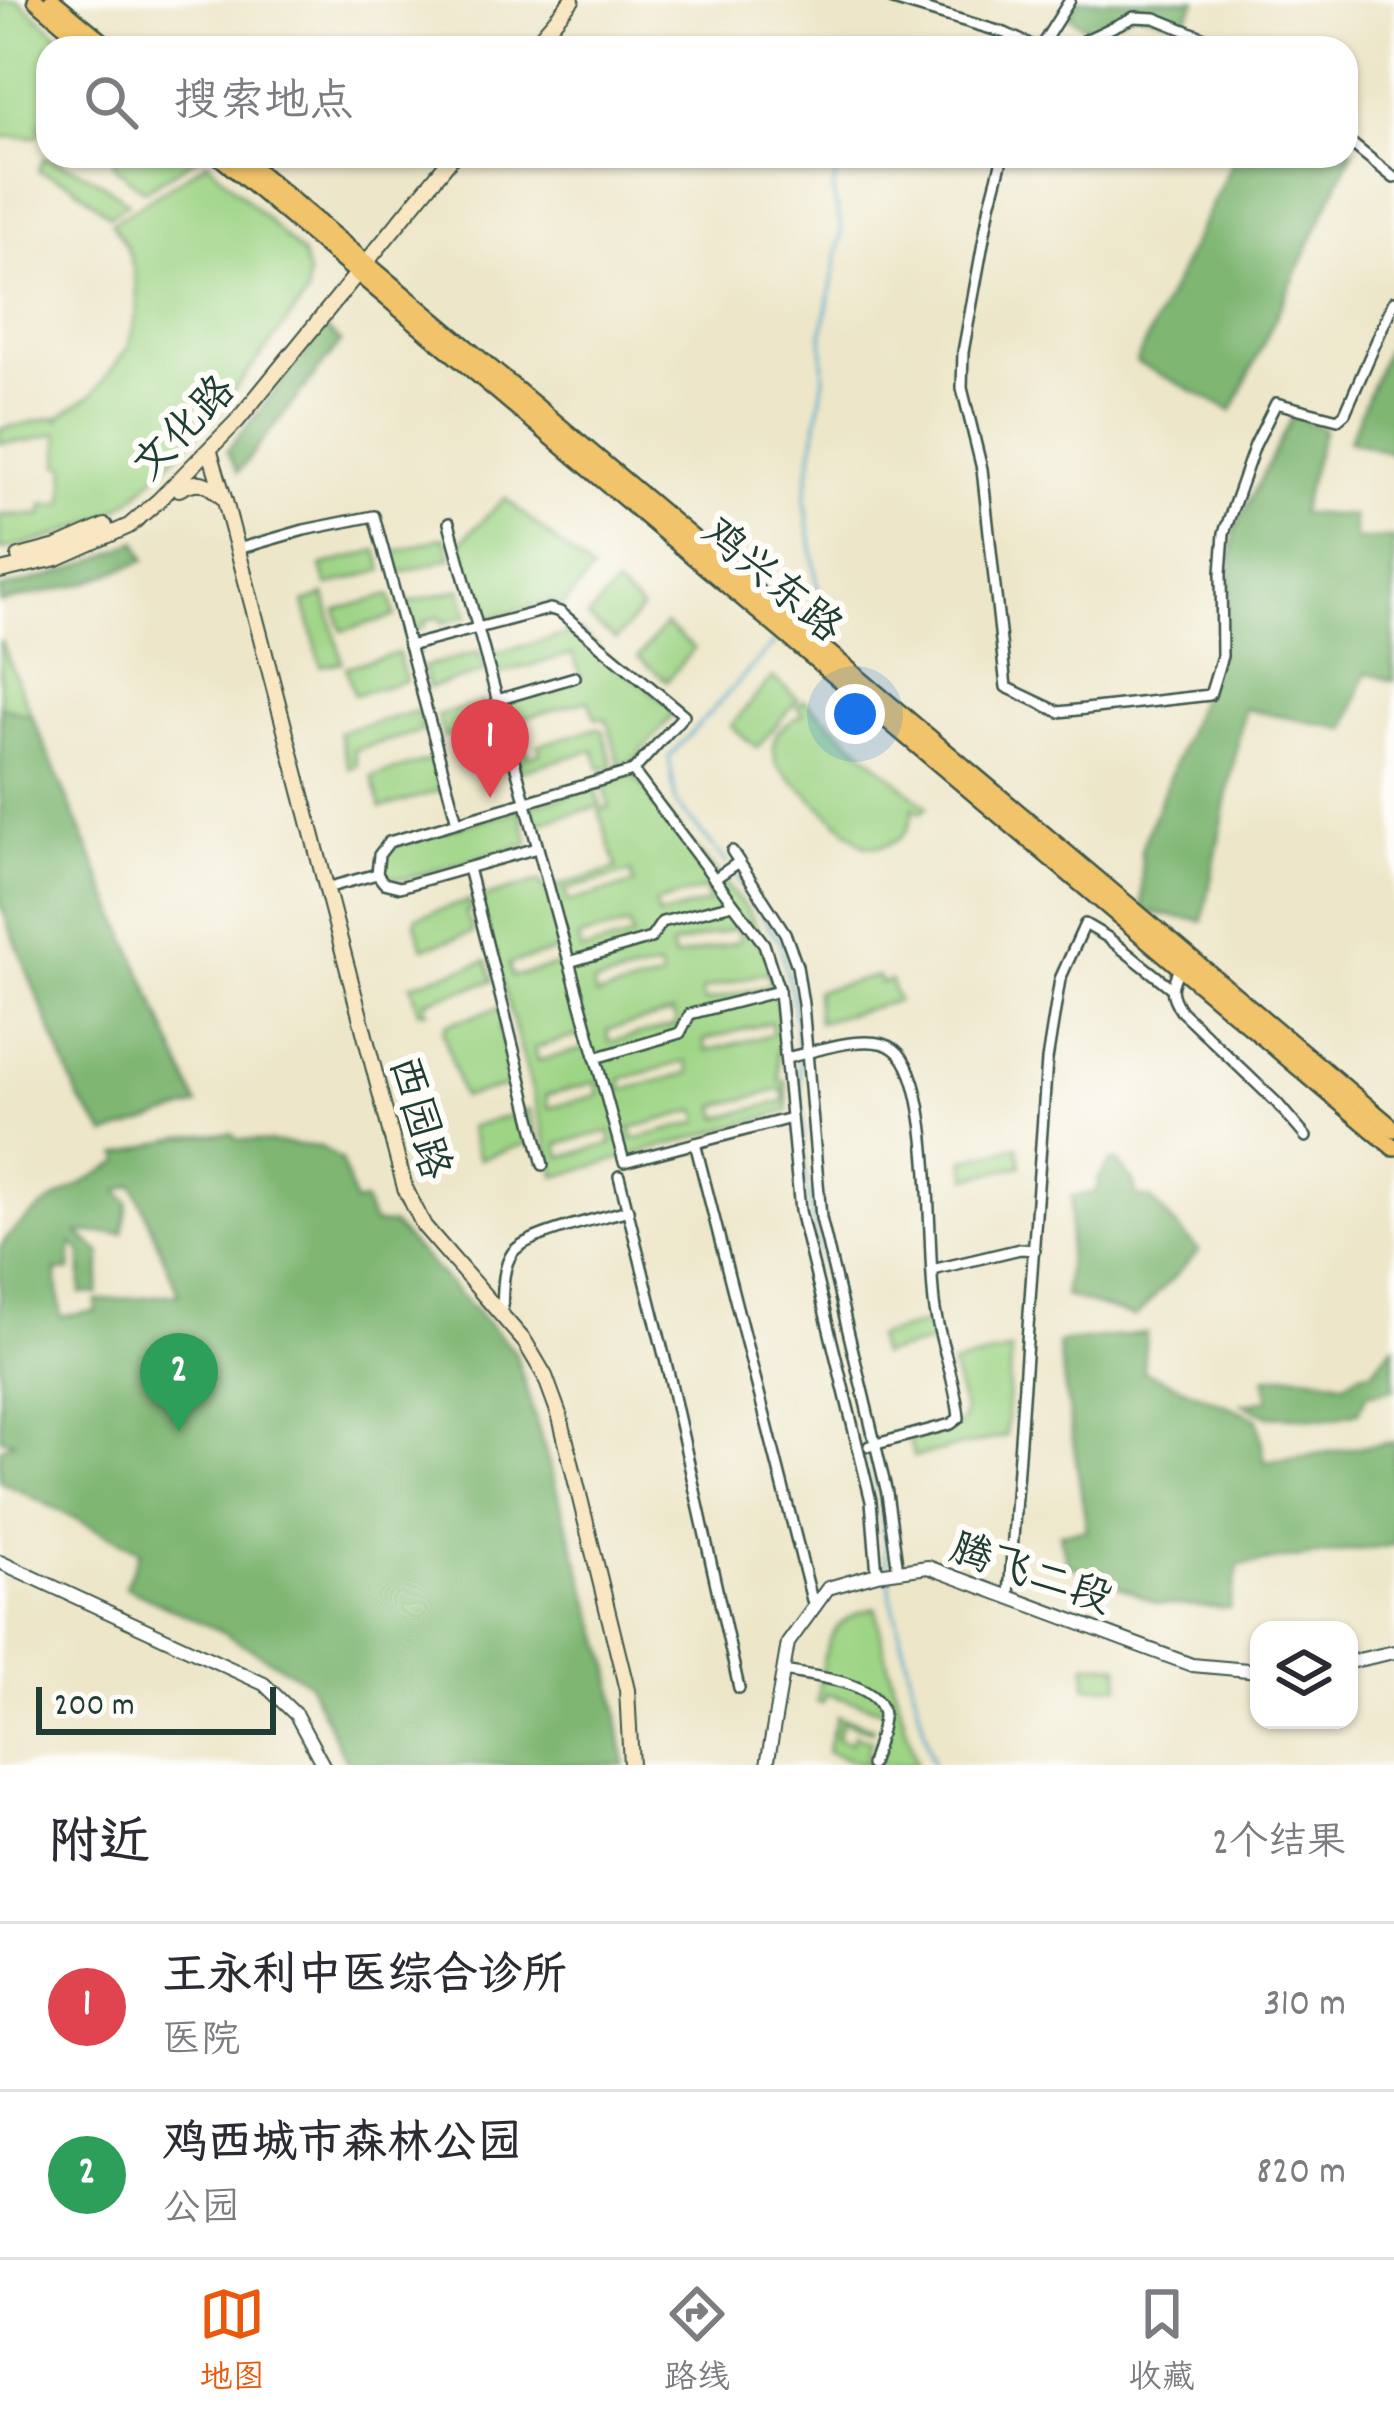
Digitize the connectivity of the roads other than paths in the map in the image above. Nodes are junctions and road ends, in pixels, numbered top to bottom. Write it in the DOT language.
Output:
graph roads {
  1 [pos="36,0"];
  2 [pos="52,0"];
  3 [pos="893,0"];
  4 [pos="1070,0"];
  5 [pos="572,3"];
  6 [pos="78,36"];
  7 [pos="96,36"];
  8 [pos="542,36"];
  9 [pos="551,36"];
  10 [pos="1012,36"];
  11 [pos="1048,36"];
  12 [pos="1094,36"];
  13 [pos="1200,36"];
  14 [pos="1358,149"];
  15 [pos="234,168"];
  16 [pos="252,168"];
  17 [pos="432,168"];
  18 [pos="442,168"];
  19 [pos="1000,168"];
  20 [pos="1394,178"];
  21 [pos="357,264"];
  22 [pos="1394,301"];
  23 [pos="207,448"];
  24 [pos="159,500"];
  25 [pos="225,501"];
  26 [pos="448,523"];
  27 [pos="238,549"];
  28 [pos="0,566"];
  29 [pos="477,628"];
  30 [pos="409,646"];
  31 [pos="575,676"];
  32 [pos="497,700"];
  33 [pos="633,771"];
  34 [pos="524,803"];
  35 [pos="457,822"];
  36 [pos="537,848"];
  37 [pos="732,851"];
  38 [pos="739,862"];
  39 [pos="468,868"];
  40 [pos="376,874"];
  41 [pos="713,879"];
  42 [pos="326,888"];
  43 [pos="733,904"];
  44 [pos="568,962"];
  45 [pos="1180,968"];
  46 [pos="1170,987"];
  47 [pos="801,991"];
  48 [pos="780,993"];
  49 [pos="807,1054"];
  50 [pos="596,1058"];
  51 [pos="786,1058"];
  52 [pos="791,1118"];
  53 [pos="1394,1129"];
  54 [pos="1306,1137"];
  55 [pos="695,1143"];
  56 [pos="1394,1148"];
  57 [pos="543,1165"];
  58 [pos="619,1176"];
  59 [pos="628,1210"];
  60 [pos="1035,1250"];
  61 [pos="932,1270"];
  62 [pos="502,1316"];
  63 [pos="875,1444"];
  64 [pos="858,1448"];
  65 [pos="886,1492"];
  66 [pos="870,1496"];
  67 [pos="892,1534"];
  68 [pos="874,1537"];
  69 [pos="0,1562"];
  70 [pos="898,1571"];
  71 [pos="877,1574"];
  72 [pos="1009,1595"];
  73 [pos="814,1607"];
  74 [pos="1394,1652"];
  75 [pos="1358,1660"];
  76 [pos="1250,1670"];
  77 [pos="783,1671"];
  78 [pos="739,1688"];
  79 [pos="323,1765"];
  80 [pos="631,1765"];
  81 [pos="767,1765"];
  82 [pos="871,1765"];
  1 -- 6 [label="highway"];
  2 -- 7 [label="highway"];
  3 -- 10 [label="street"];
  4 -- 11 [label="street"];
  5 -- 8 [label="main road"];
  5 -- 9 [label="main road"];
  12 -- 13 [label="street"];
  14 -- 20 [label="street"];
  15 -- 21 [label="highway, 鸡兴东路"];
  16 -- 21 [label="highway, 鸡兴东路"];
  17 -- 21 [label="main road"];
  18 -- 21 [label="main road"];
  19 -- 22 [label="street"];
  21 -- 23 [label="main road, 文化路"];
  21 -- 45 [label="highway, 鸡兴东路"];
  21 -- 53 [label="highway, 鸡兴东路"];
  23 -- 24 [label="main road, 文化路"];
  23 -- 25 [label="main road, 西园路"];
  23 -- 28 [label="main road, 文化路"];
  24 -- 25 [label="main road"];
  24 -- 28 [label="main road, 文化路"];
  25 -- 27 [label="main road, 西园路"];
  26 -- 29 [label="street"];
  27 -- 30 [label="street"];
  27 -- 42 [label="main road, 西园路"];
  29 -- 30 [label="street"];
  29 -- 32 [label="street"];
  29 -- 33 [label="street"];
  30 -- 35 [label="street"];
  31 -- 32 [label="street"];
  32 -- 34 [label="street"];
  33 -- 34 [label="street"];
  33 -- 41 [label="street"];
  34 -- 35 [label="street"];
  34 -- 36 [label="street"];
  35 -- 40 [label="street"];
  36 -- 39 [label="street"];
  36 -- 44 [label="street"];
  37 -- 38 [label="street"];
  38 -- 41 [label="street"];
  38 -- 47 [label="street"];
  39 -- 40 [label="street"];
  39 -- 57 [label="street"];
  40 -- 42 [label="street"];
  41 -- 43 [label="street"];
  42 -- 62 [label="main road, 西园路"];
  43 -- 44 [label="street"];
  43 -- 48 [label="street"];
  44 -- 50 [label="street"];
  45 -- 46 [label="street"];
  45 -- 56 [label="highway, 鸡兴东路"];
  46 -- 54 [label="street"];
  46 -- 60 [label="street"];
  47 -- 48 [label="street"];
  47 -- 49 [label="street"];
  48 -- 50 [label="street"];
  48 -- 51 [label="street"];
  49 -- 51 [label="street"];
  49 -- 61 [label="street"];
  49 -- 63 [label="street"];
  50 -- 55 [label="street"];
  51 -- 52 [label="street"];
  52 -- 55 [label="street"];
  52 -- 64 [label="street"];
  55 -- 73 [label="street"];
  58 -- 59 [label="street"];
  59 -- 62 [label="street"];
  59 -- 78 [label="street"];
  60 -- 61 [label="street"];
  60 -- 72 [label="street"];
  61 -- 63 [label="street"];
  62 -- 80 [label="main road, 西园路"];
  63 -- 64 [label="street"];
  63 -- 65 [label="street"];
  64 -- 66 [label="street"];
  65 -- 66 [label="street"];
  65 -- 67 [label="street"];
  66 -- 68 [label="street"];
  67 -- 68 [label="street"];
  67 -- 70 [label="street"];
  68 -- 71 [label="street"];
  69 -- 79 [label="street"];
  70 -- 71 [label="street, 腾飞二段"];
  70 -- 72 [label="street, 腾飞二段"];
  71 -- 73 [label="street, 腾飞二段"];
  72 -- 76 [label="street, 腾飞二段"];
  73 -- 77 [label="street"];
  74 -- 75 [label="street"];
  77 -- 81 [label="street"];
  77 -- 82 [label="street"];
}
